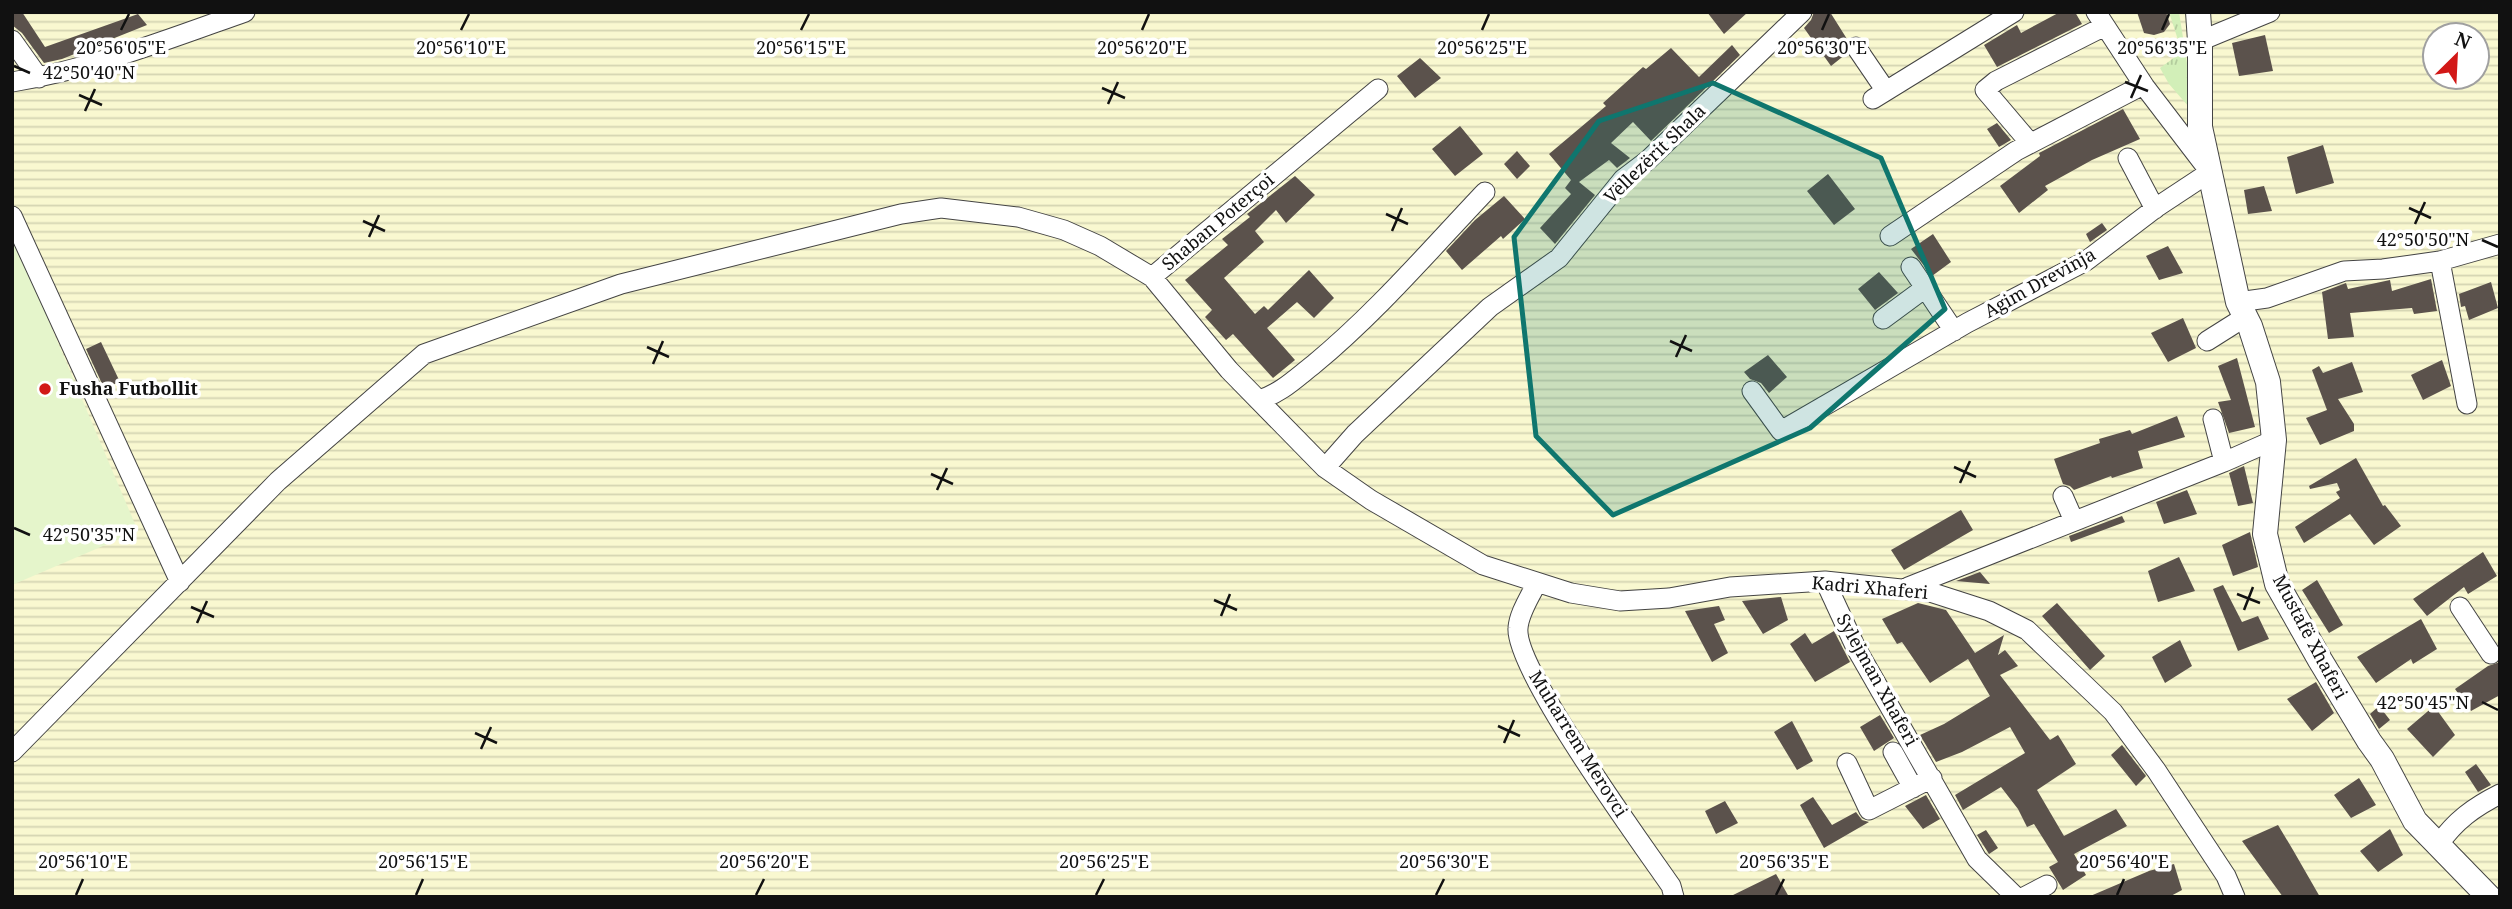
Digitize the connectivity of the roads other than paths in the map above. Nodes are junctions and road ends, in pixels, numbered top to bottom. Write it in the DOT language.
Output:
graph roads {
  1 [pos="245,12"];
  2 [pos="1802,12"];
  3 [pos="2014,12"];
  4 [pos="2198,12"];
  5 [pos="2270,12"];
  6 [pos="2100,19"];
  7 [pos="12,40"];
  8 [pos="2200,41"];
  9 [pos="1856,47"];
  10 [pos="21,82"];
  11 [pos="2143,85"];
  12 [pos="1378,89"];
  13 [pos="2030,144"];
  14 [pos="2128,158"];
  15 [pos="2210,172"];
  16 [pos="1485,192"];
  17 [pos="2155,209"];
  18 [pos="12,216"];
  19 [pos="1890,236"];
  20 [pos="2500,244"];
  21 [pos="2440,261"];
  22 [pos="1911,267"];
  23 [pos="1152,277"];
  24 [pos="1925,288"];
  25 [pos="2241,309"];
  26 [pos="1883,319"];
  27 [pos="1954,331"];
  28 [pos="2207,341"];
  29 [pos="1752,391"];
  30 [pos="1259,400"];
  31 [pos="2467,404"];
  32 [pos="2213,419"];
  33 [pos="2274,440"];
  34 [pos="2224,462"];
  35 [pos="1325,468"];
  36 [pos="2063,496"];
  37 [pos="2074,521"];
  38 [pos="1825,581"];
  39 [pos="180,582"];
  40 [pos="1536,584"];
  41 [pos="1903,589"];
  42 [pos="2460,607"];
  43 [pos="2491,654"];
  44 [pos="12,752"];
  45 [pos="1893,752"];
  46 [pos="1847,764"];
  47 [pos="1932,778"];
  48 [pos="1913,788"];
  49 [pos="2500,794"];
  50 [pos="2439,844"];
  51 [pos="2463,868"];
  52 [pos="2047,885"];
  53 [pos="1674,897"];
  54 [pos="2016,897"];
  55 [pos="2024,897"];
  56 [pos="2235,897"];
  57 [pos="2472,897"];
  58 [pos="2489,897"];
  1 -- 10 [label="street"];
  2 -- 35 [label="street, Vëllezërit Shala"];
  3 -- 9 [label="street"];
  4 -- 8 [label="street, Mustafë Xhaferi"];
  5 -- 8 [label="street"];
  6 -- 11 [label="street"];
  6 -- 13 [label="street"];
  7 -- 10 [label="street"];
  8 -- 15 [label="street, Mustafë Xhaferi"];
  11 -- 13 [label="street"];
  11 -- 15 [label="street"];
  12 -- 23 [label="street, Shaban Poterçoi"];
  13 -- 19 [label="street"];
  14 -- 17 [label="street"];
  15 -- 17 [label="street, Agim Drevinja"];
  15 -- 25 [label="street, Mustafë Xhaferi"];
  16 -- 30 [label="street"];
  17 -- 27 [label="street, Agim Drevinja"];
  18 -- 39 [label="street"];
  20 -- 21 [label="street"];
  21 -- 25 [label="street"];
  21 -- 31 [label="street"];
  22 -- 24 [label="street"];
  23 -- 30 [label="street, Shaban Poterçoi"];
  23 -- 39 [label="street"];
  24 -- 26 [label="street"];
  24 -- 27 [label="street"];
  25 -- 28 [label="street"];
  25 -- 33 [label="street, Mustafë Xhaferi"];
  27 -- 29 [label="street, Agim Drevinja"];
  30 -- 35 [label="street, Shaban Poterçoi"];
  32 -- 34 [label="street"];
  33 -- 34 [label="street"];
  33 -- 50 [label="street, Mustafë Xhaferi"];
  34 -- 37 [label="street"];
  35 -- 40 [label="street, Shaban Poterçoi"];
  36 -- 37 [label="street"];
  37 -- 41 [label="street"];
  38 -- 40 [label="street, Kadri Xhaferi"];
  38 -- 41 [label="street, Kadri Xhaferi"];
  38 -- 47 [label="street, Sylejman Xhaferi"];
  39 -- 44 [label="street"];
  40 -- 53 [label="street, Muharrem Merovci"];
  41 -- 56 [label="street, Kadri Xhaferi"];
  42 -- 43 [label="street"];
  45 -- 48 [label="street"];
  46 -- 48 [label="street"];
  47 -- 48 [label="street"];
  47 -- 54 [label="street, Sylejman Xhaferi"];
  49 -- 50 [label="street"];
  50 -- 51 [label="street, Mustafë Xhaferi"];
  51 -- 57 [label="street"];
  51 -- 58 [label="street, Mustafë Xhaferi"];
  52 -- 55 [label="street"];
}
